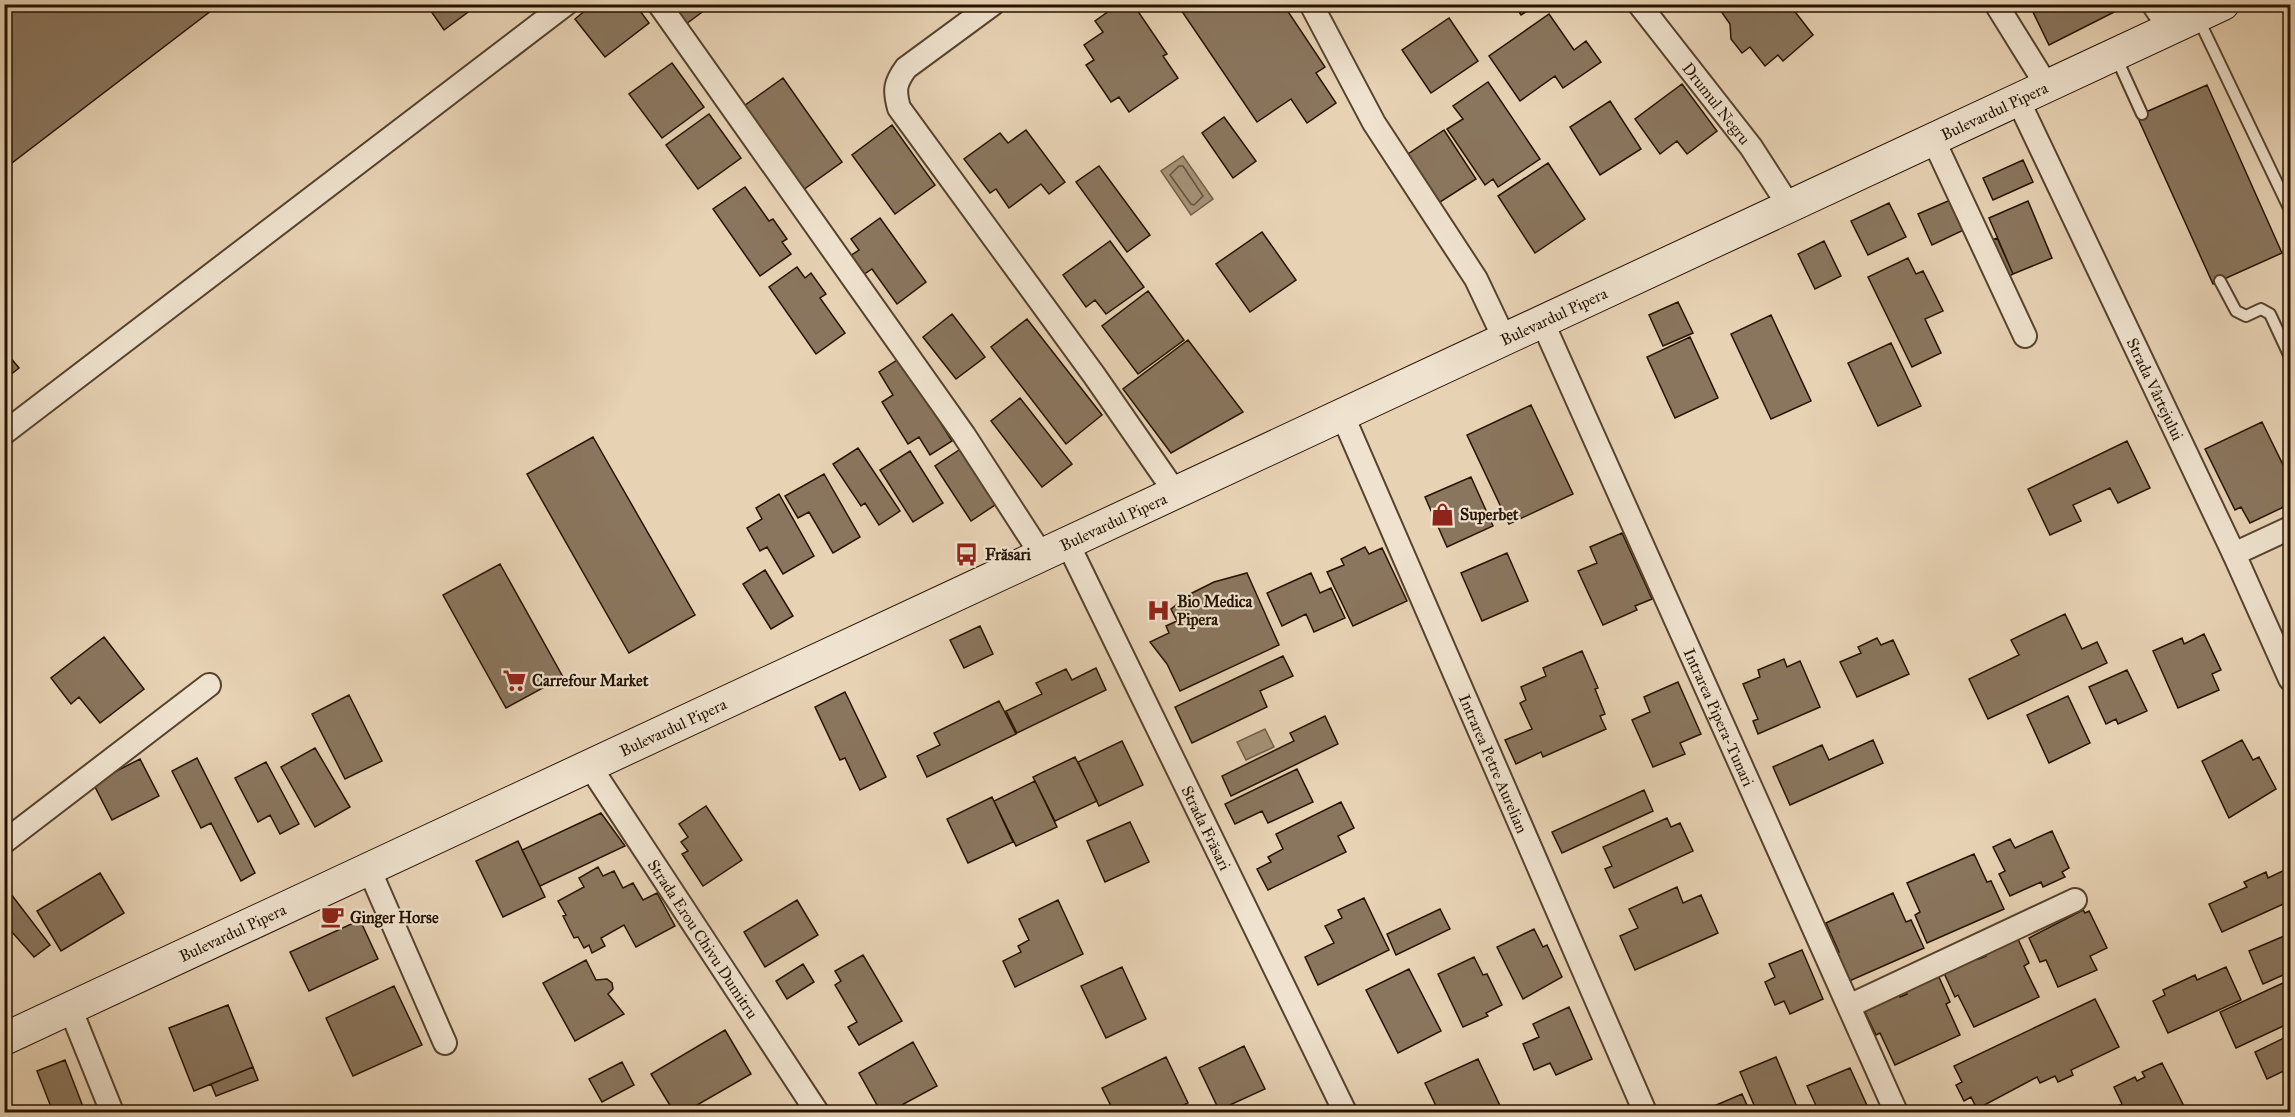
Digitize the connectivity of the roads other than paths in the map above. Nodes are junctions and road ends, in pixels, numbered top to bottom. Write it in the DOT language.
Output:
graph roads {
  1 [pos="566,4"];
  2 [pos="659,4"];
  3 [pos="993,4"];
  4 [pos="1311,4"];
  5 [pos="1639,4"];
  6 [pos="1996,4"];
  7 [pos="2186,14"];
  8 [pos="2115,55"];
  9 [pos="2047,86"];
  10 [pos="2018,100"];
  11 [pos="2142,114"];
  12 [pos="1933,139"];
  13 [pos="1789,206"];
  14 [pos="2290,210"];
  15 [pos="2220,281"];
  16 [pos="1542,321"];
  17 [pos="2025,336"];
  18 [pos="1504,338"];
  19 [pos="2290,357"];
  20 [pos="1342,414"];
  21 [pos="4,433"];
  22 [pos="1175,492"];
  23 [pos="2290,528"];
  24 [pos="1054,548"];
  25 [pos="2234,554"];
  26 [pos="2290,679"];
  27 [pos="209,686"];
  28 [pos="589,765"];
  29 [pos="4,842"];
  30 [pos="369,868"];
  31 [pos="2075,900"];
  32 [pos="1849,1006"];
  33 [pos="70,1008"];
  34 [pos="4,1039"];
  35 [pos="445,1043"];
  36 [pos="112,1113"];
  37 [pos="817,1113"];
  38 [pos="1345,1113"];
  39 [pos="1645,1113"];
  40 [pos="1896,1113"];
  1 -- 21 [label="street"];
  2 -- 24 [label="street, Strada Frăsari"];
  3 -- 22 [label="street"];
  4 -- 18 [label="street"];
  5 -- 13 [label="street, Drumul Negru"];
  6 -- 9 [label="street"];
  7 -- 8 [label="main road, Bulevardul Pipera"];
  7 -- 14 [label="lane"];
  8 -- 9 [label="main road, Bulevardul Pipera"];
  8 -- 11 [label="lane"];
  9 -- 10 [label="main road, Bulevardul Pipera"];
  10 -- 12 [label="main road, Bulevardul Pipera"];
  10 -- 25 [label="street, Strada Vârtejului"];
  12 -- 13 [label="main road, Bulevardul Pipera"];
  12 -- 17 [label="street"];
  13 -- 16 [label="main road, Bulevardul Pipera"];
  15 -- 19 [label="lane"];
  16 -- 18 [label="main road, Bulevardul Pipera"];
  16 -- 32 [label="street, Intrarea Pipera-Tunari"];
  18 -- 20 [label="main road, Bulevardul Pipera"];
  20 -- 22 [label="main road, Bulevardul Pipera"];
  20 -- 39 [label="street, Intrarea Petre Aurelian"];
  22 -- 24 [label="main road, Bulevardul Pipera"];
  23 -- 25 [label="street"];
  24 -- 28 [label="main road, Bulevardul Pipera"];
  24 -- 38 [label="street, Strada Frăsari"];
  25 -- 26 [label="street, Strada Vârtejului"];
  27 -- 29 [label="street"];
  28 -- 30 [label="main road, Bulevardul Pipera"];
  28 -- 37 [label="street, Strada Erou Chivu Dumitru"];
  30 -- 33 [label="main road, Bulevardul Pipera"];
  30 -- 35 [label="street"];
  31 -- 32 [label="street"];
  32 -- 40 [label="street, Intrarea Pipera-Tunari"];
  33 -- 34 [label="main road, Bulevardul Pipera"];
  33 -- 36 [label="street"];
}
